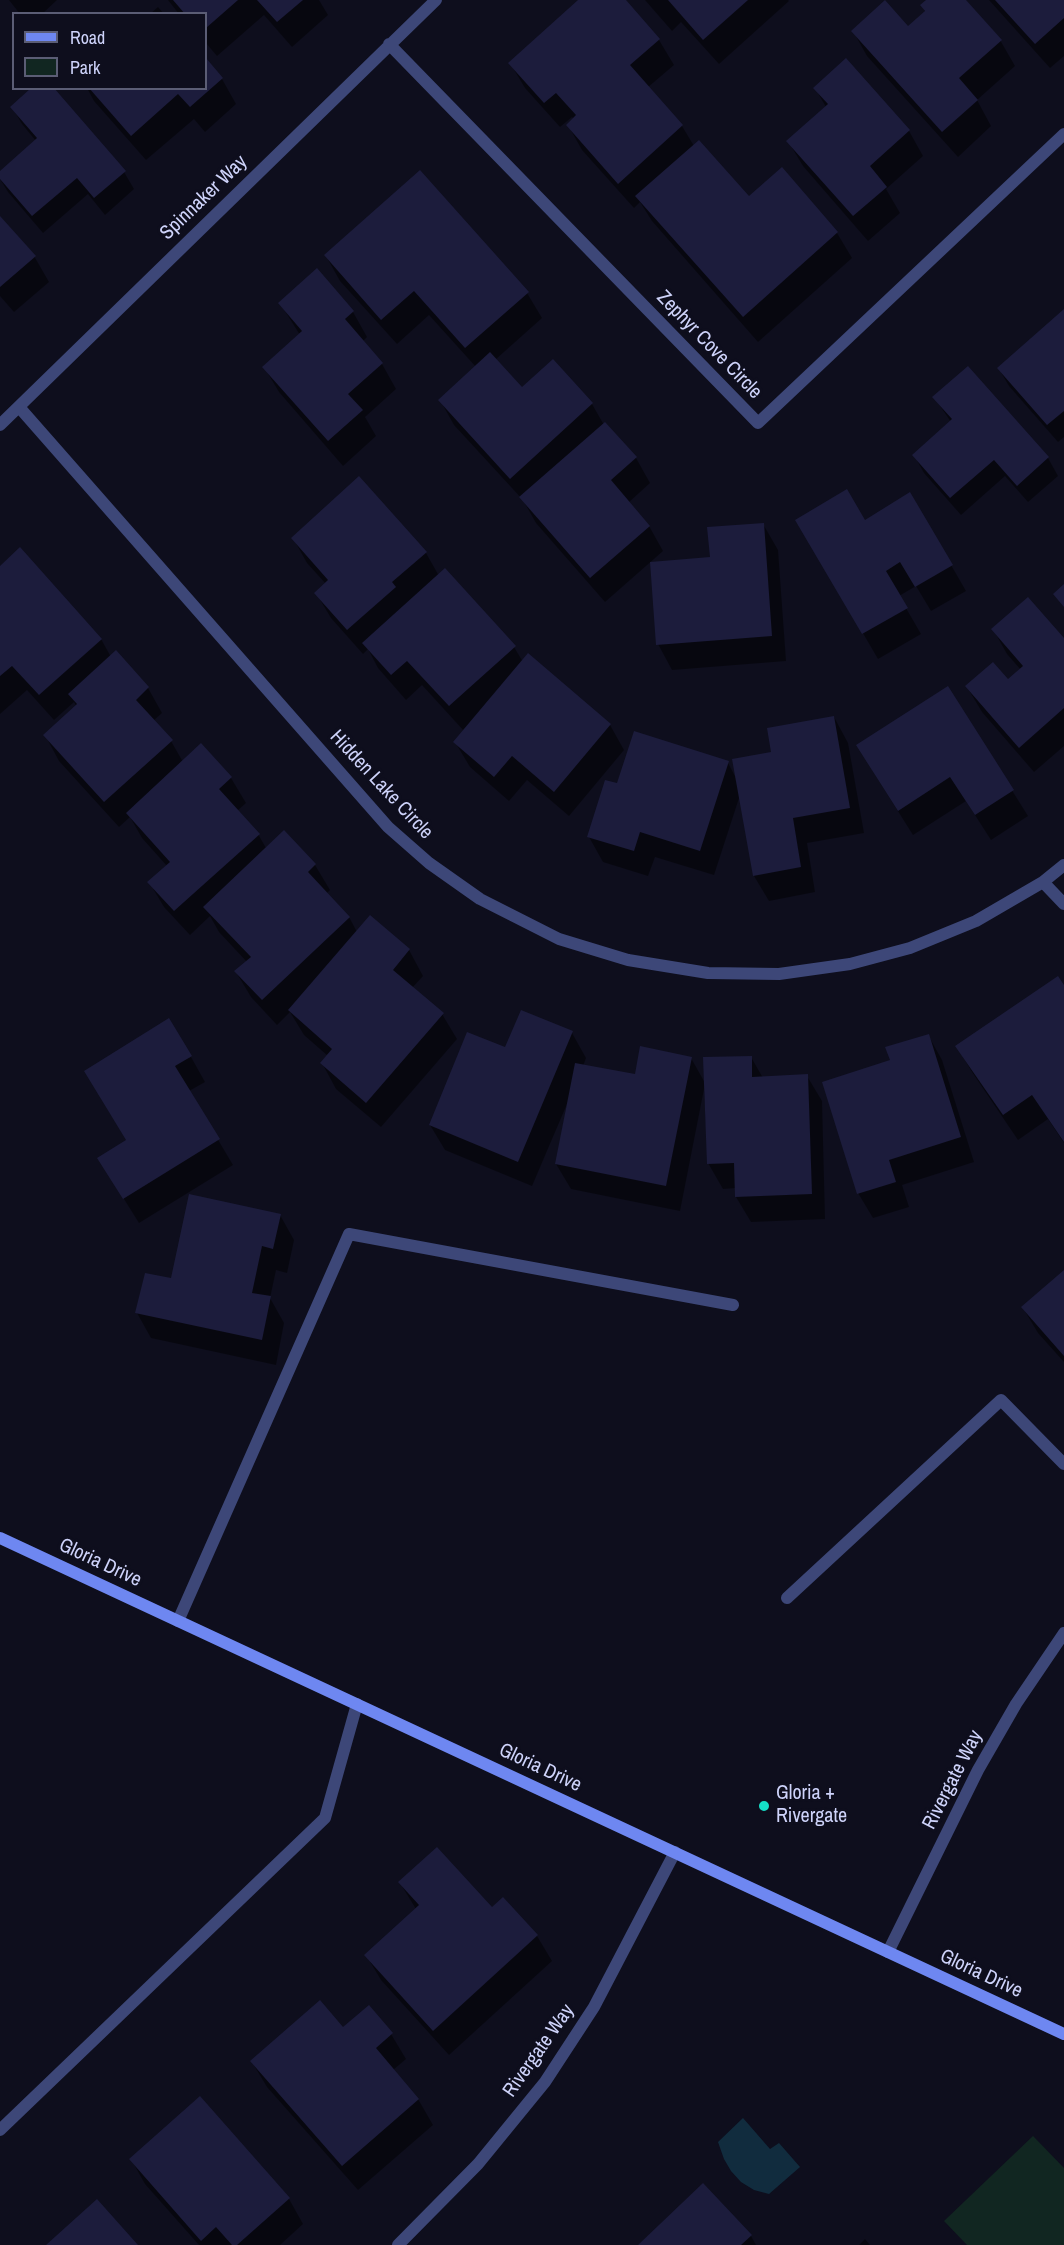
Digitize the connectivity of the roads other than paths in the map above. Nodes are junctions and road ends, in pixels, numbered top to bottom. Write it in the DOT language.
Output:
graph roads {
  1 [pos="436,0"];
  2 [pos="389,44"];
  3 [pos="1064,135"];
  4 [pos="20,407"];
  5 [pos="0,425"];
  6 [pos="1064,865"];
  7 [pos="1043,882"];
  8 [pos="1064,904"];
  9 [pos="733,1305"];
  10 [pos="1064,1464"];
  11 [pos="0,1538"];
  12 [pos="787,1598"];
  13 [pos="178,1621"];
  14 [pos="1064,1633"];
  15 [pos="357,1704"];
  16 [pos="675,1852"];
  17 [pos="888,1952"];
  18 [pos="1064,2034"];
  19 [pos="0,2130"];
  20 [pos="398,2245"];
  1 -- 2 [label="street, Spinnaker Way"];
  2 -- 3 [label="street, Zephyr Cove Circle"];
  2 -- 4 [label="street, Spinnaker Way"];
  4 -- 5 [label="street, Spinnaker Way"];
  4 -- 7 [label="street, Hidden Lake Circle"];
  6 -- 7 [label="street, Hidden Lake Circle"];
  7 -- 8 [label="street"];
  9 -- 13 [label="street"];
  10 -- 12 [label="street"];
  11 -- 13 [label="street, Gloria Drive"];
  13 -- 15 [label="street, Gloria Drive"];
  14 -- 17 [label="street, Rivergate Way"];
  15 -- 16 [label="street, Gloria Drive"];
  15 -- 19 [label="street"];
  16 -- 17 [label="street, Gloria Drive"];
  16 -- 20 [label="street, Rivergate Way"];
  17 -- 18 [label="street, Gloria Drive"];
}
